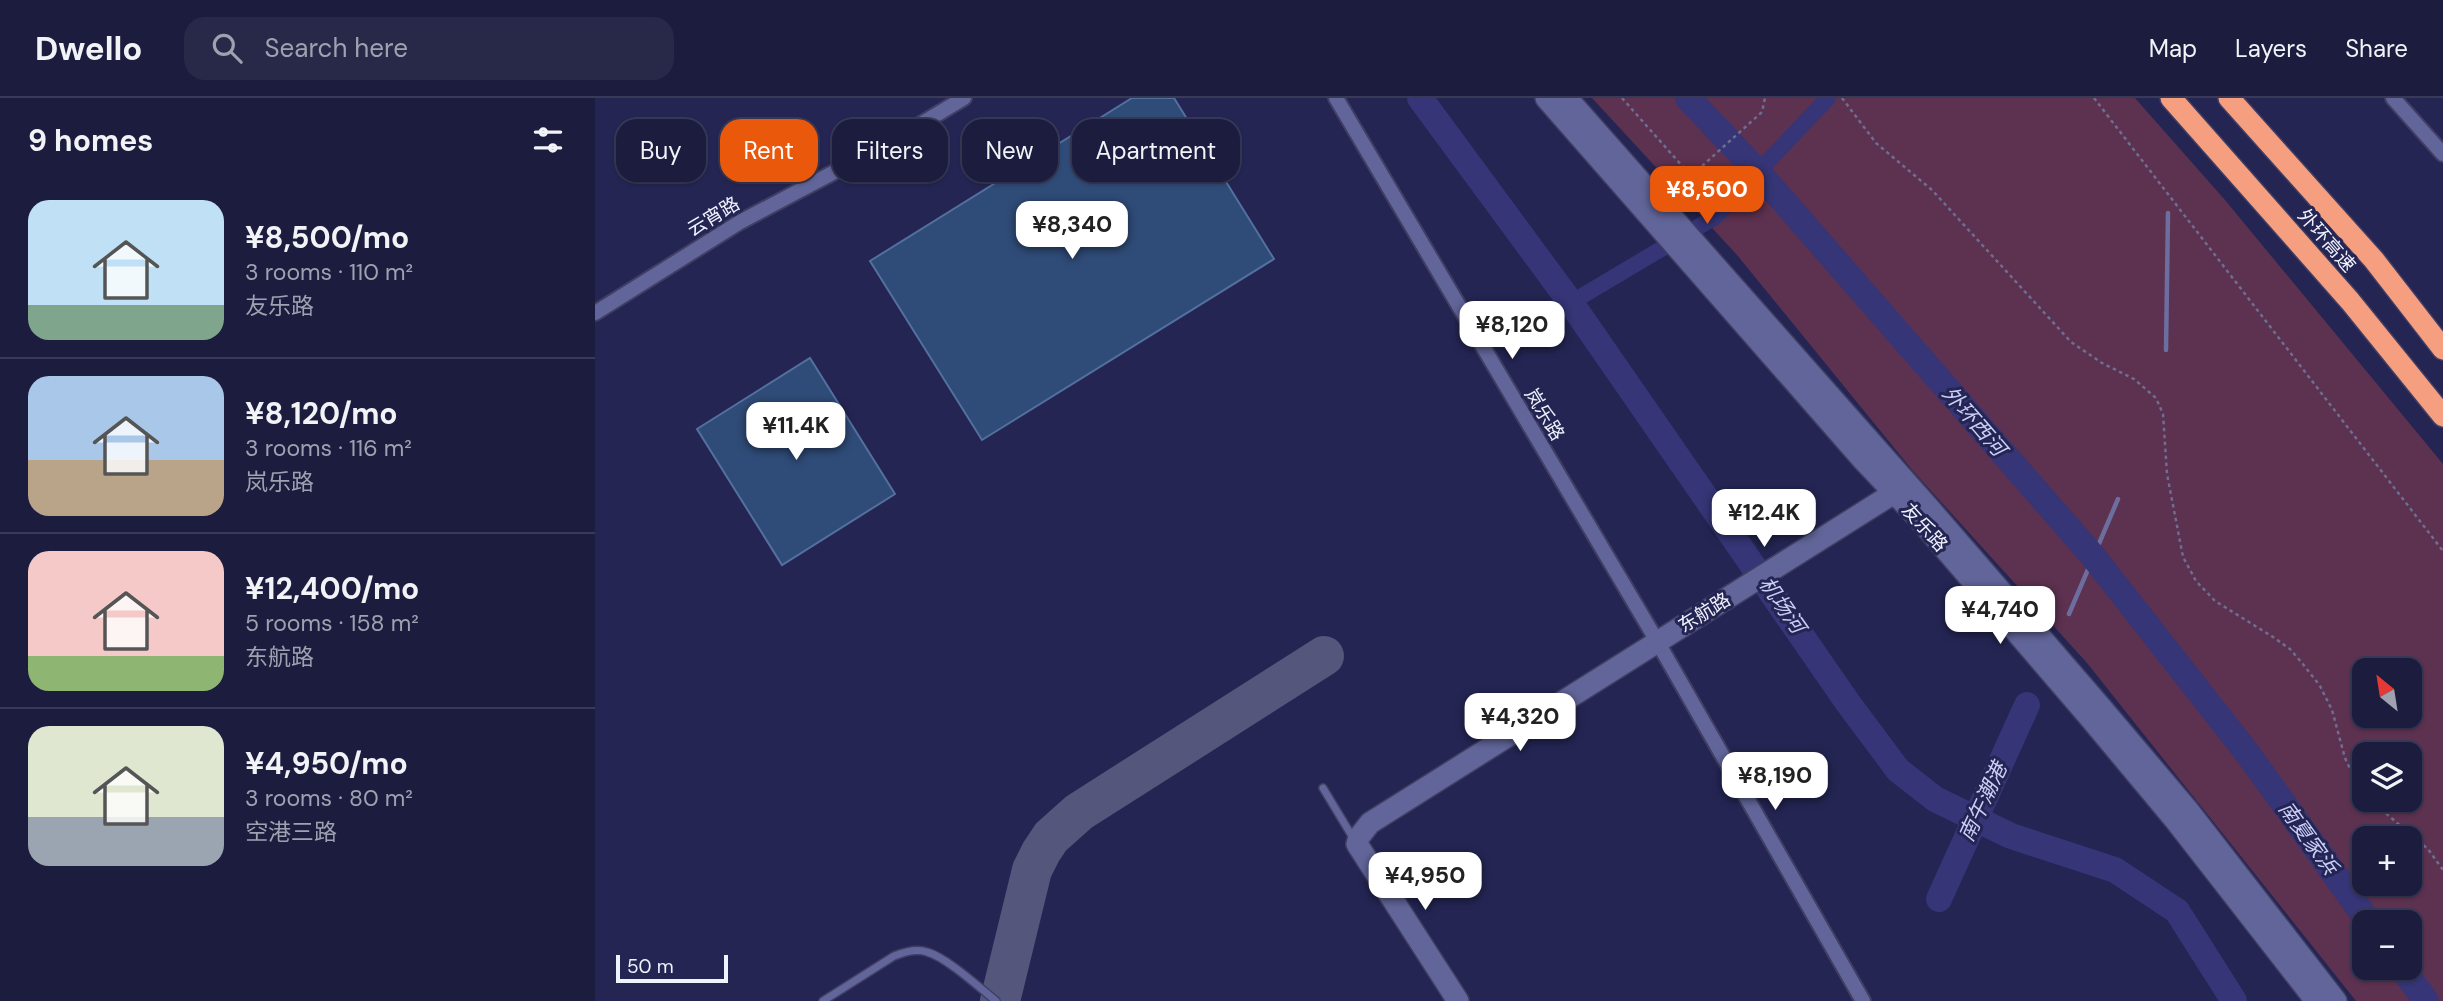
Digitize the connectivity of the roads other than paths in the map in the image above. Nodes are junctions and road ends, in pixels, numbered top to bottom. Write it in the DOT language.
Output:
graph roads {
  1 [pos="964,98"];
  2 [pos="1336,98"];
  3 [pos="1546,98"];
  4 [pos="1567,98"];
  5 [pos="2171,98"];
  6 [pos="2228,98"];
  7 [pos="2393,98"];
  8 [pos="2405,98"];
  9 [pos="2410,118"];
  10 [pos="2443,154"];
  11 [pos="1662,218"];
  12 [pos="595,313"];
  13 [pos="2443,349"];
  14 [pos="2443,416"];
  15 [pos="1901,488"];
  16 [pos="1867,513"];
  17 [pos="1657,641"];
  18 [pos="1323,788"];
  19 [pos="1357,844"];
  20 [pos="823,1001"];
  21 [pos="996,1001"];
  22 [pos="1458,1001"];
  23 [pos="1863,1001"];
  24 [pos="2316,1001"];
  25 [pos="2336,1001"];
  1 -- 12 [label="street, 云宵路"];
  2 -- 17 [label="street, 岚乐路"];
  3 -- 11 [label="main road, 友乐路"];
  4 -- 11 [label="main road, 友乐路"];
  5 -- 14 [label="highway, 外环高速"];
  6 -- 13 [label="highway, 外环高速"];
  7 -- 9 [label="street"];
  8 -- 9 [label="street"];
  9 -- 10 [label="street"];
  11 -- 15 [label="main road, 友乐路"];
  15 -- 16 [label="main road"];
  15 -- 17 [label="main road, 东航路"];
  15 -- 24 [label="main road, 友乐路"];
  15 -- 25 [label="main road, 友乐路"];
  17 -- 19 [label="main road, 东航路"];
  17 -- 23 [label="street, 岚乐路"];
  18 -- 19 [label="lane"];
  19 -- 22 [label="main road"];
  20 -- 21 [label="lane"];
}
